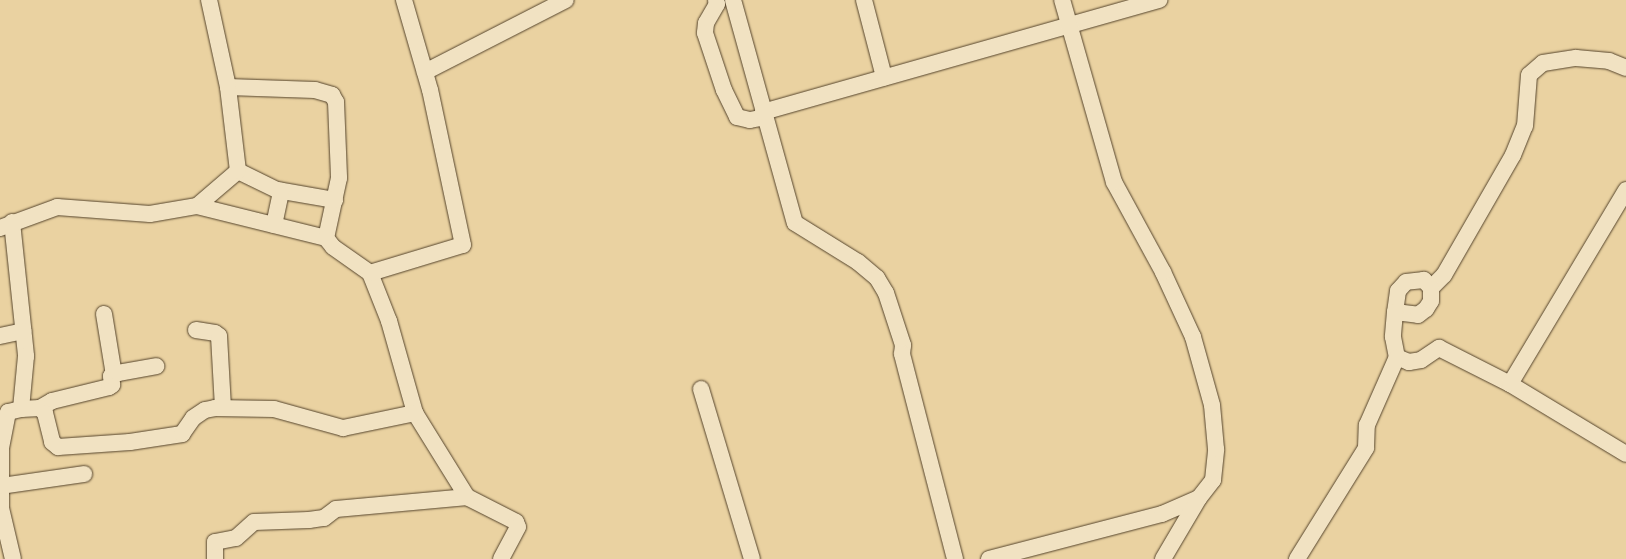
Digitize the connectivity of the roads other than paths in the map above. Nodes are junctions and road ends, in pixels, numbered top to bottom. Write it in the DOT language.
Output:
graph roads {
  1 [pos="210,0"];
  2 [pos="404,0"];
  3 [pos="566,0"];
  4 [pos="716,0"];
  5 [pos="733,0"];
  6 [pos="864,0"];
  7 [pos="1062,0"];
  8 [pos="1160,0"];
  9 [pos="1068,24"];
  10 [pos="1626,68"];
  11 [pos="425,72"];
  12 [pos="884,77"];
  13 [pos="228,87"];
  14 [pos="764,114"];
  15 [pos="238,171"];
  16 [pos="1626,190"];
  17 [pos="281,191"];
  18 [pos="335,200"];
  19 [pos="197,206"];
  20 [pos="6,225"];
  21 [pos="274,225"];
  22 [pos="326,238"];
  23 [pos="370,273"];
  24 [pos="1431,288"];
  25 [pos="1394,312"];
  26 [pos="104,314"];
  27 [pos="196,330"];
  28 [pos="24,331"];
  29 [pos="0,336"];
  30 [pos="1397,357"];
  31 [pos="156,366"];
  32 [pos="114,375"];
  33 [pos="1510,384"];
  34 [pos="701,389"];
  35 [pos="40,408"];
  36 [pos="223,408"];
  37 [pos="21,409"];
  38 [pos="415,413"];
  39 [pos="1626,454"];
  40 [pos="0,465"];
  41 [pos="84,474"];
  42 [pos="1,486"];
  43 [pos="467,497"];
  44 [pos="1199,498"];
  45 [pos="13,559"];
  46 [pos="215,559"];
  47 [pos="501,559"];
  48 [pos="752,559"];
  49 [pos="955,559"];
  50 [pos="989,559"];
  51 [pos="1163,559"];
  52 [pos="1297,559"];
  1 -- 13 [label="street"];
  2 -- 11 [label="street"];
  3 -- 11 [label="street"];
  4 -- 14 [label="street"];
  5 -- 14 [label="street"];
  6 -- 12 [label="street"];
  7 -- 9 [label="street"];
  8 -- 9 [label="street"];
  9 -- 12 [label="street"];
  9 -- 44 [label="street"];
  10 -- 24 [label="street"];
  11 -- 23 [label="street"];
  12 -- 14 [label="street"];
  13 -- 15 [label="street"];
  13 -- 18 [label="street"];
  14 -- 49 [label="street"];
  15 -- 17 [label="street"];
  15 -- 19 [label="street"];
  16 -- 33 [label="street"];
  17 -- 18 [label="street"];
  17 -- 21 [label="street"];
  18 -- 22 [label="street"];
  19 -- 20 [label="street"];
  19 -- 21 [label="street"];
  20 -- 28 [label="street"];
  21 -- 22 [label="street"];
  22 -- 23 [label="street"];
  23 -- 38 [label="street"];
  24 -- 25 [label="street"];
  24 -- 25 [label="street"];
  25 -- 30 [label="street"];
  26 -- 32 [label="street"];
  27 -- 36 [label="street"];
  28 -- 29 [label="street"];
  28 -- 37 [label="street"];
  30 -- 33 [label="street"];
  30 -- 52 [label="street"];
  31 -- 32 [label="street"];
  32 -- 35 [label="street"];
  33 -- 39 [label="street"];
  34 -- 48 [label="street"];
  35 -- 36 [label="street"];
  35 -- 37 [label="street"];
  36 -- 38 [label="street"];
  37 -- 40 [label="street"];
  38 -- 43 [label="street"];
  40 -- 42 [label="street"];
  41 -- 42 [label="street"];
  42 -- 45 [label="street"];
  43 -- 46 [label="street"];
  43 -- 47 [label="street"];
  44 -- 50 [label="street"];
  44 -- 51 [label="street"];
}
